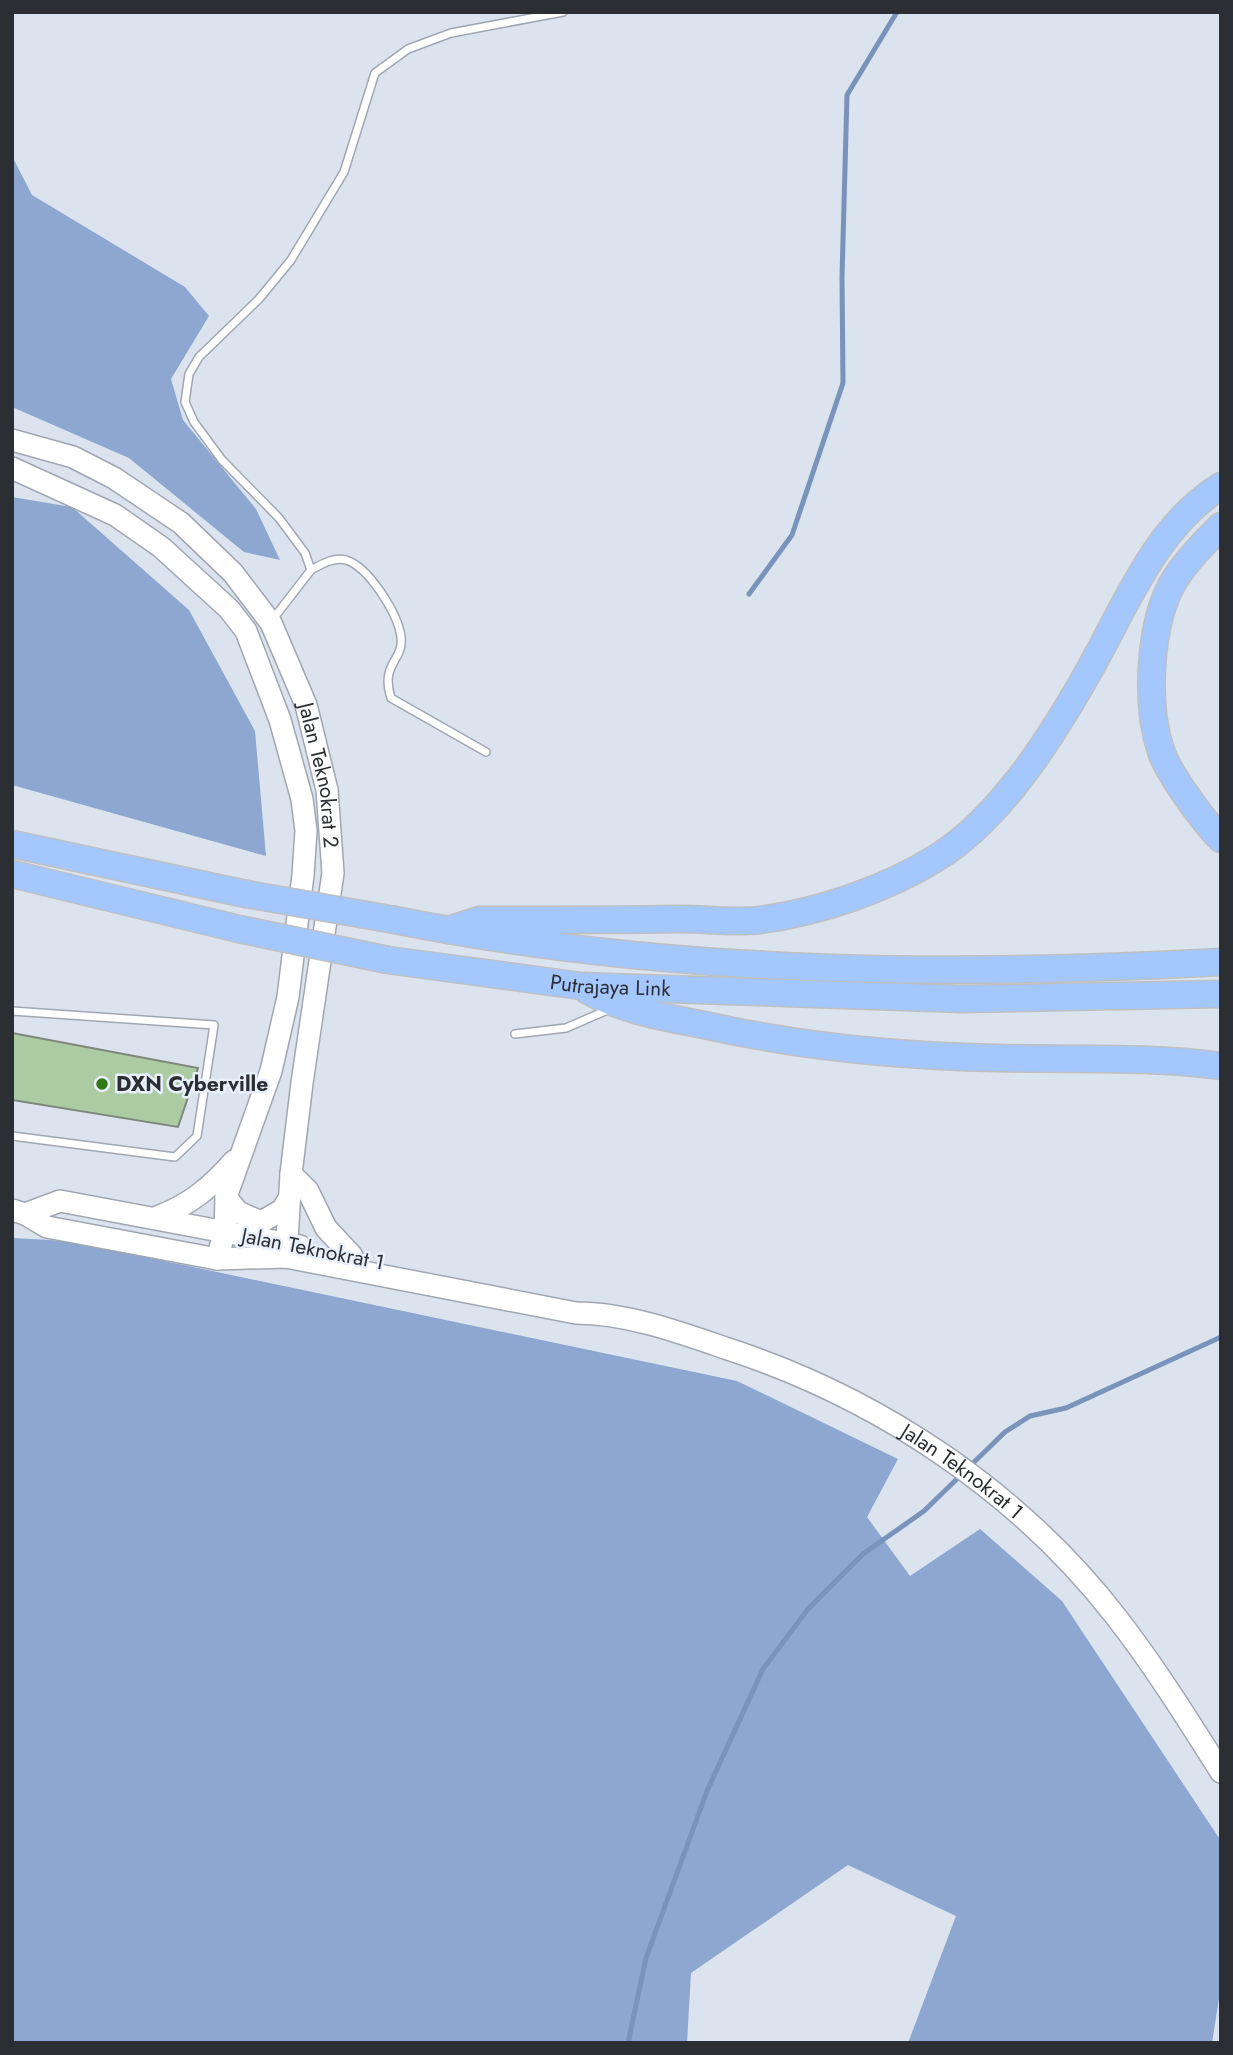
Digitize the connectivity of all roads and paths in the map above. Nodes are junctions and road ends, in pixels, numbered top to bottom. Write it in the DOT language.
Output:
graph roads {
  1 [pos="563,12"];
  2 [pos="12,440"];
  3 [pos="12,468"];
  4 [pos="1221,486"];
  5 [pos="1221,526"];
  6 [pos="310,570"];
  7 [pos="271,623"];
  8 [pos="486,752"];
  9 [pos="1221,839"];
  10 [pos="12,844"];
  11 [pos="12,874"];
  12 [pos="448,930"];
  13 [pos="1221,962"];
  14 [pos="581,986"];
  15 [pos="1221,994"];
  16 [pos="615,1006"];
  17 [pos="12,1011"];
  18 [pos="515,1034"];
  19 [pos="1221,1066"];
  20 [pos="12,1136"];
  21 [pos="244,1149"];
  22 [pos="291,1174"];
  23 [pos="226,1197"];
  24 [pos="289,1199"];
  25 [pos="19,1212"];
  26 [pos="155,1217"];
  27 [pos="225,1231"];
  28 [pos="287,1250"];
  29 [pos="352,1256"];
  30 [pos="217,1259"];
  31 [pos="599,1313"];
  32 [pos="1221,1772"];
  1 -- 6 [label="lane"];
  2 -- 7 [label="main road, Jalan Teknokrat 2"];
  3 -- 21 [label="main road, Jalan Teknokrat 2"];
  4 -- 12 [label="highway"];
  5 -- 9 [label="highway"];
  6 -- 7 [label="lane"];
  6 -- 8 [label="lane"];
  7 -- 22 [label="main road, Jalan Teknokrat 2"];
  10 -- 12 [label="highway, Putrajaya Link, bridge"];
  11 -- 14 [label="highway, Putrajaya Link, bridge"];
  12 -- 13 [label="highway, Putrajaya Link"];
  14 -- 15 [label="highway, Putrajaya Link"];
  14 -- 16 [label="highway"];
  16 -- 18 [label="lane"];
  16 -- 19 [label="highway"];
  17 -- 20 [label="lane"];
  21 -- 23 [label="main road, Jalan Teknokrat 2"];
  21 -- 26 [label="main road"];
  22 -- 24 [label="main road, Jalan Teknokrat 2"];
  22 -- 29 [label="main road"];
  23 -- 24 [label="main road"];
  23 -- 27 [label="main road, Jalan Teknokrat 2"];
  24 -- 28 [label="main road, Jalan Teknokrat 2"];
  25 -- 26 [label="main road, Jalan Teknokrat 1"];
  25 -- 30 [label="main road, Jalan Teknokrat 1"];
  26 -- 27 [label="main road, Jalan Teknokrat 1"];
  27 -- 28 [label="main road, Jalan Teknokrat 1"];
  27 -- 30 [label="main road, Jalan Teknokrat 2"];
  28 -- 29 [label="main road, Jalan Teknokrat 1"];
  28 -- 30 [label="main road, Jalan Teknokrat 1"];
  28 -- 31 [label="main road, Jalan Teknokrat 1"];
  29 -- 31 [label="main road, Jalan Teknokrat 1"];
  31 -- 32 [label="main road, Jalan Teknokrat 1"];
}
